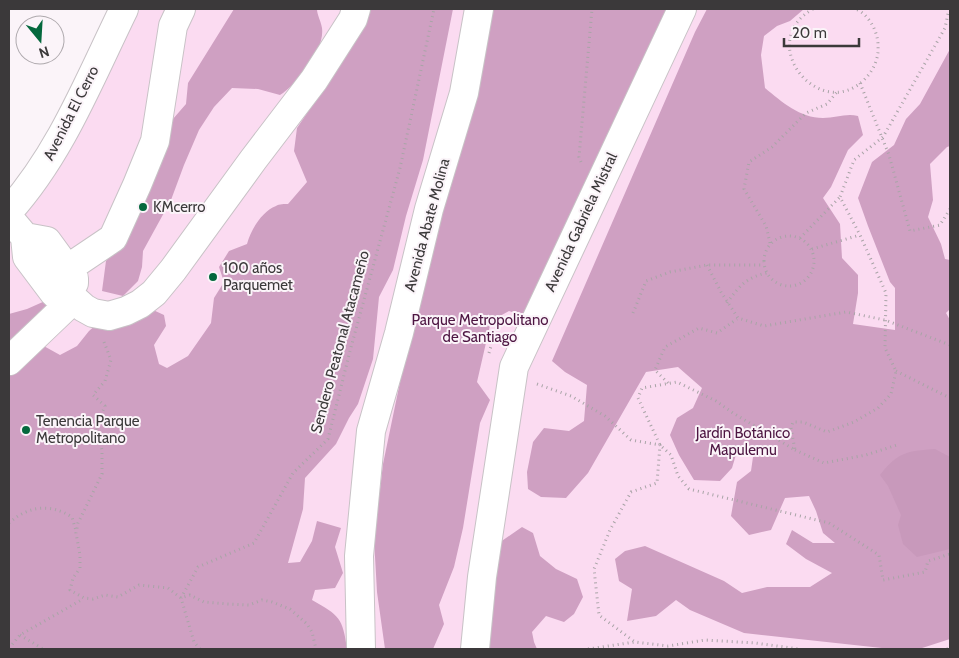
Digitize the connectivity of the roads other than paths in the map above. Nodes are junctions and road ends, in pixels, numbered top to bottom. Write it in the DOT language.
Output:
graph roads {
  1 [pos="124,9"];
  2 [pos="181,9"];
  3 [pos="356,9"];
  4 [pos="478,9"];
  5 [pos="682,9"];
  6 [pos="9,211"];
  7 [pos="17,228"];
  8 [pos="68,269"];
  9 [pos="84,306"];
  10 [pos="9,361"];
  11 [pos="362,649"];
  12 [pos="475,649"];
  1 -- 6 [label="street, Avenida El Cerro"];
  2 -- 8 [label="street"];
  3 -- 9 [label="street"];
  4 -- 11 [label="street, Avenida Abate Molina"];
  5 -- 12 [label="street, Avenida Gabriela Mistral"];
  7 -- 8 [label="street"];
  7 -- 9 [label="street"];
  8 -- 9 [label="street"];
  9 -- 10 [label="street"];
}
